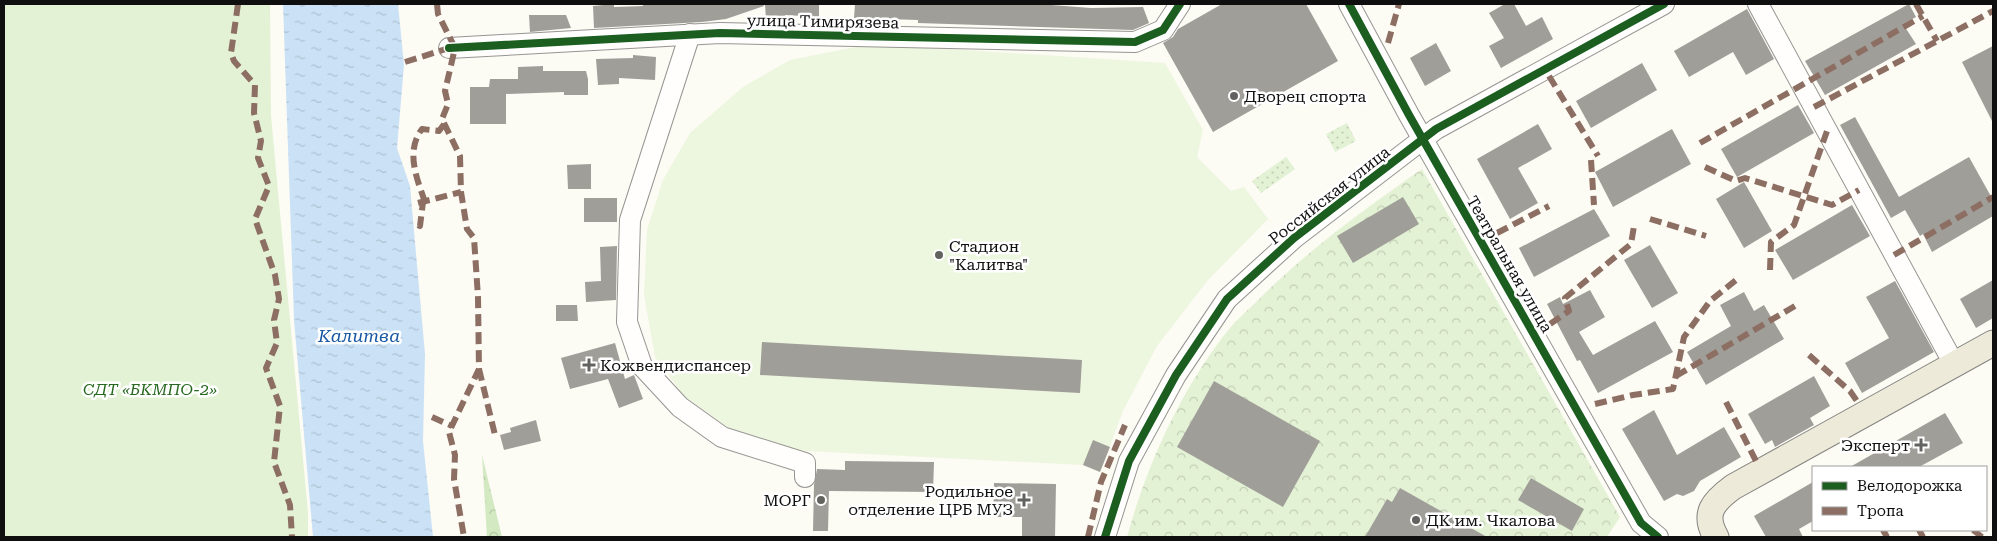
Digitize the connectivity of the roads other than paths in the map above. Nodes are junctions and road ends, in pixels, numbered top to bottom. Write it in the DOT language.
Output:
graph roads {
  1 [pos="1180,4"];
  2 [pos="1350,4"];
  3 [pos="1664,4"];
  4 [pos="1758,4"];
  5 [pos="690,34"];
  6 [pos="449,48"];
  7 [pos="1423,138"];
  8 [pos="1993,343"];
  9 [pos="1954,364"];
  10 [pos="805,476"];
  11 [pos="1654,536"];
  12 [pos="1105,537"];
  13 [pos="1716,537"];
  1 -- 5 [label="street, улица Тимирязева"];
  2 -- 7 [label="street, Театральная улица"];
  3 -- 7 [label="street, Российская улица"];
  4 -- 9 [label="street"];
  5 -- 6 [label="street, улица Тимирязева"];
  5 -- 10 [label="street"];
  7 -- 11 [label="street, Театральная улица"];
  7 -- 12 [label="street, Российская улица"];
  8 -- 9 [label="main road"];
  9 -- 13 [label="main road"];
}
